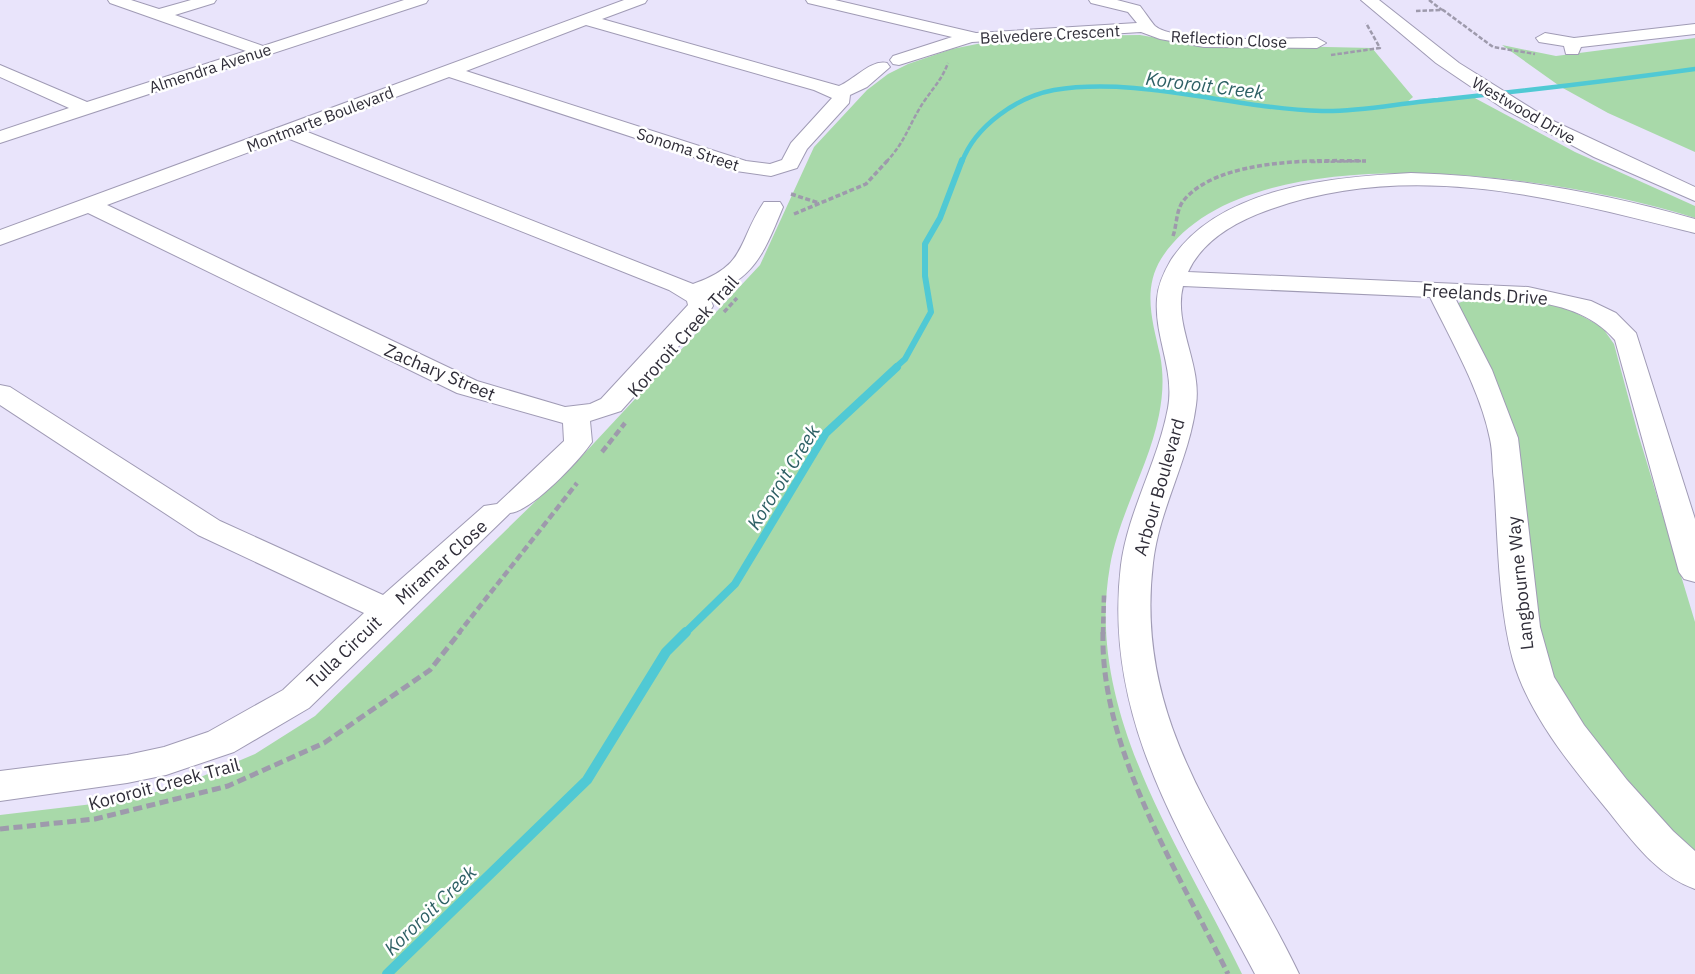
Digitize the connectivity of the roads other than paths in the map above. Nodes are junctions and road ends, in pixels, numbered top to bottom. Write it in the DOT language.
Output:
graph roads {
  1 [pos="116,0"];
  2 [pos="208,0"];
  3 [pos="420,0"];
  4 [pos="639,0"];
  5 [pos="814,0"];
  6 [pos="1097,0"];
  7 [pos="1365,7"];
  8 [pos="157,15"];
  9 [pos="586,20"];
  10 [pos="1142,27"];
  11 [pos="1695,29"];
  12 [pos="970,37"];
  13 [pos="1545,38"];
  14 [pos="1339,44"];
  15 [pos="262,51"];
  16 [pos="900,60"];
  17 [pos="881,67"];
  18 [pos="0,71"];
  19 [pos="449,71"];
  20 [pos="840,93"];
  21 [pos="86,108"];
  22 [pos="287,131"];
  23 [pos="0,137"];
  24 [pos="1695,195"];
  25 [pos="89,205"];
  26 [pos="782,211"];
  27 [pos="1695,226"];
  28 [pos="0,238"];
  29 [pos="1173,278"];
  30 [pos="1439,289"];
  31 [pos="693,292"];
  32 [pos="0,393"];
  33 [pos="576,415"];
  34 [pos="1695,572"];
  35 [pos="387,610"];
  36 [pos="0,786"];
  37 [pos="1695,872"];
  38 [pos="1277,974"];
  1 -- 8 [label="street"];
  2 -- 8 [label="street"];
  3 -- 15 [label="street, Almendra Avenue"];
  4 -- 9 [label="street, Montmarte Boulevard"];
  5 -- 12 [label="street, Belvedere Crescent"];
  6 -- 10 [label="street, Belvedere Crescent"];
  7 -- 24 [label="street, Westwood Drive"];
  8 -- 15 [label="street"];
  9 -- 19 [label="street, Montmarte Boulevard"];
  9 -- 20 [label="street"];
  10 -- 12 [label="street, Belvedere Crescent"];
  10 -- 14 [label="street, Reflection Close"];
  11 -- 13 [label="street"];
  12 -- 16 [label="street"];
  15 -- 21 [label="street, Almendra Avenue"];
  17 -- 20 [label="street"];
  18 -- 21 [label="street"];
  19 -- 20 [label="street, Sonoma Street"];
  19 -- 22 [label="street, Montmarte Boulevard"];
  21 -- 23 [label="street, Almendra Avenue"];
  22 -- 25 [label="street, Montmarte Boulevard"];
  22 -- 31 [label="street"];
  25 -- 28 [label="street, Montmarte Boulevard"];
  25 -- 33 [label="street, Zachary Street"];
  26 -- 31 [label="street"];
  27 -- 29 [label="street, Arbour Boulevard"];
  29 -- 30 [label="street, Freelands Drive"];
  29 -- 38 [label="street, Arbour Boulevard"];
  30 -- 34 [label="street, Freelands Drive"];
  30 -- 37 [label="street, Langbourne Way"];
  31 -- 33 [label="street, Zachary Street"];
  32 -- 35 [label="street, Tulla Circuit"];
  33 -- 35 [label="street, Miramar Close"];
  35 -- 36 [label="street, Tulla Circuit"];
}
